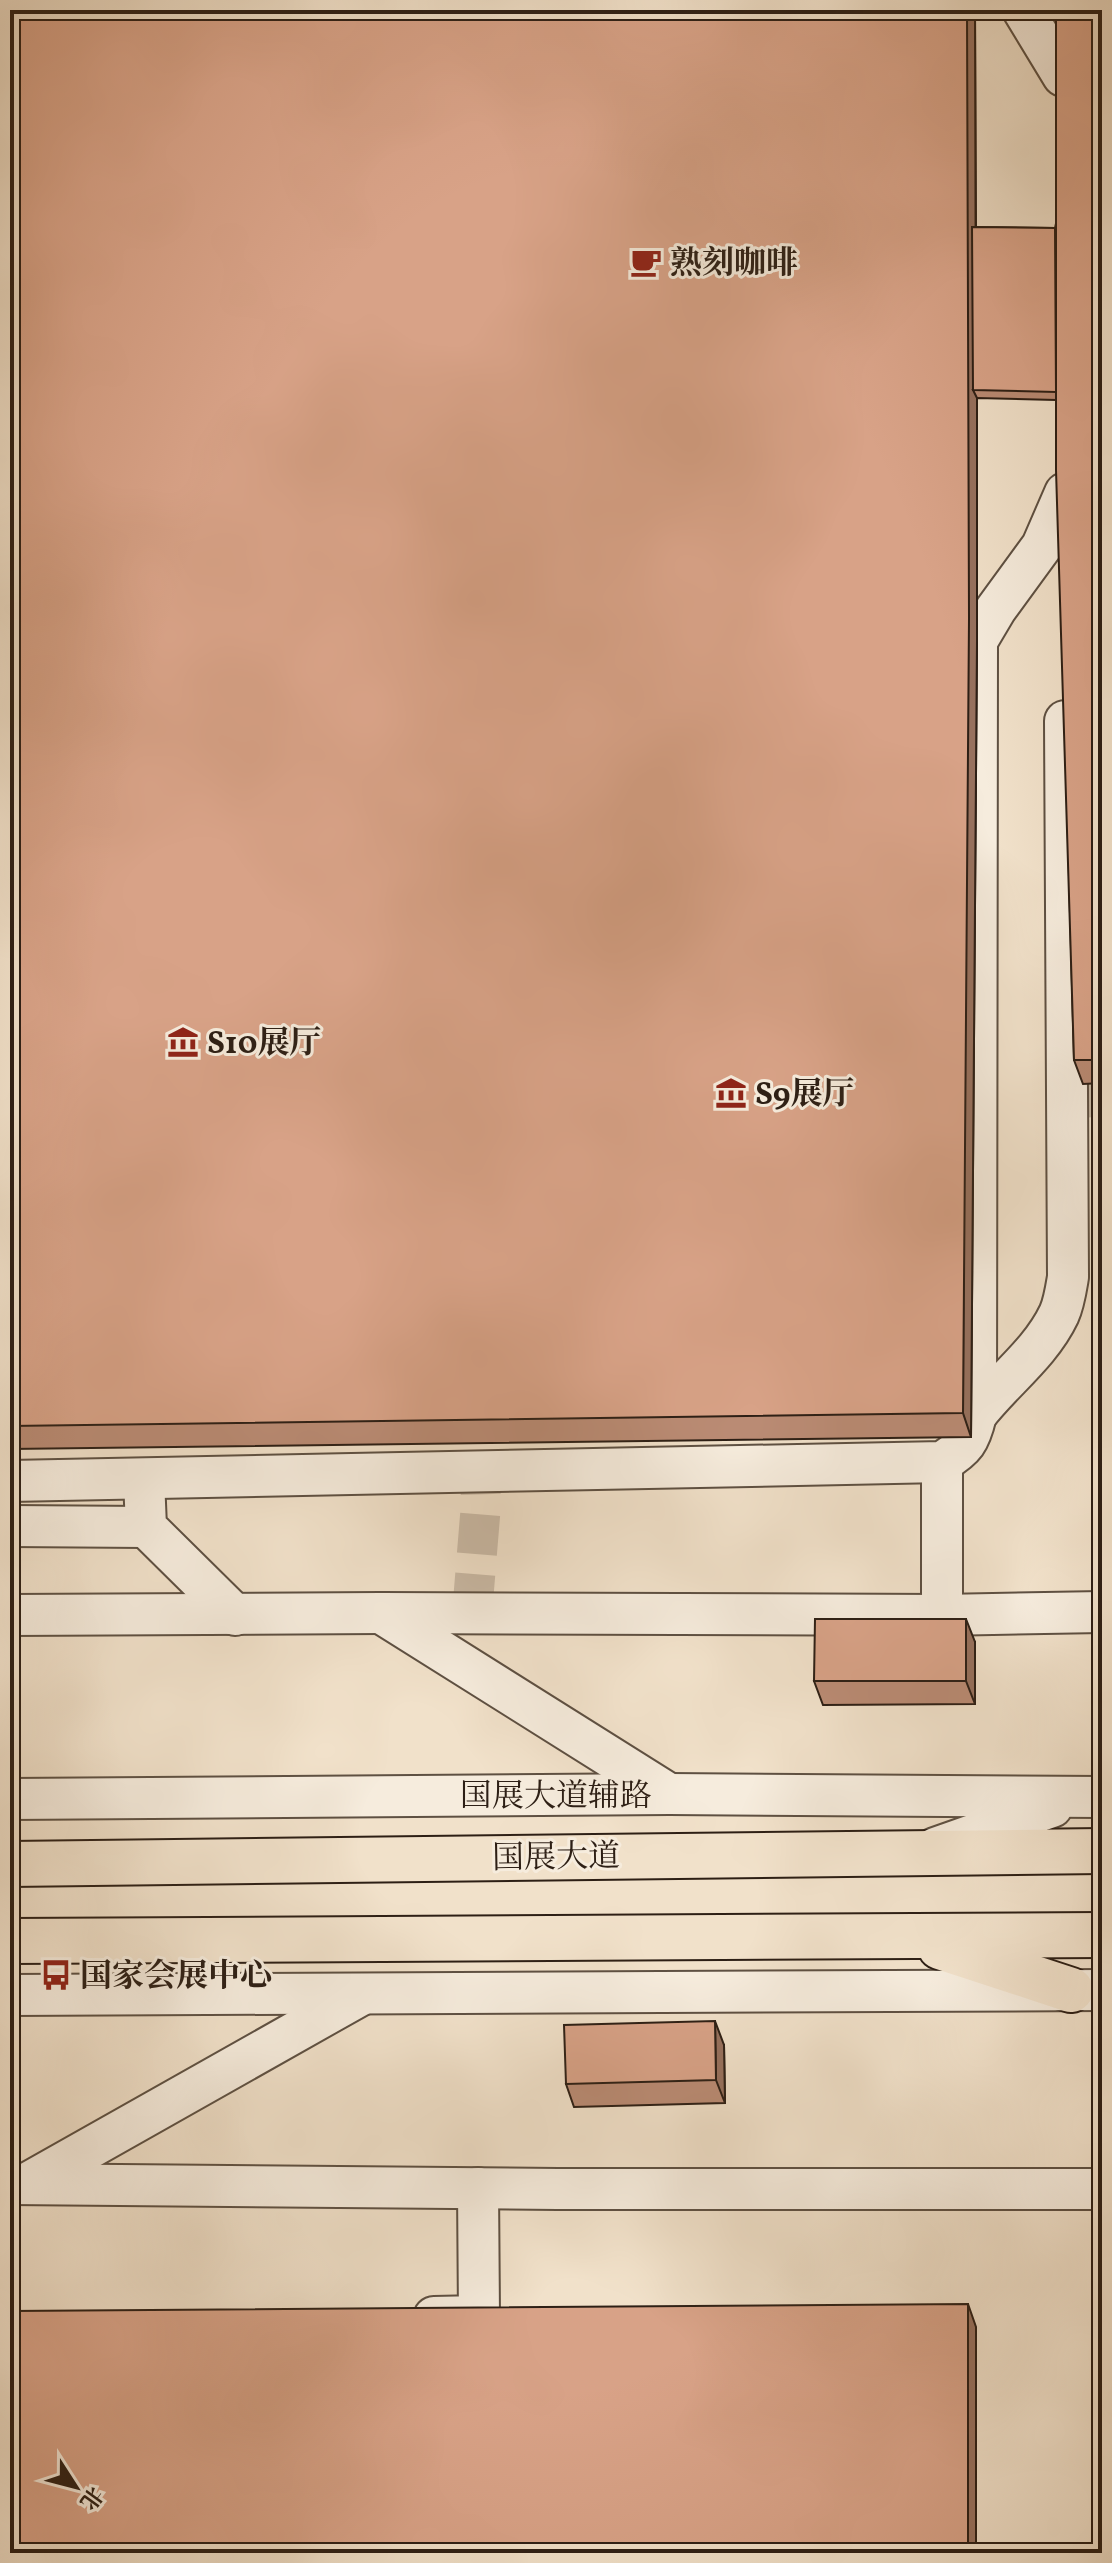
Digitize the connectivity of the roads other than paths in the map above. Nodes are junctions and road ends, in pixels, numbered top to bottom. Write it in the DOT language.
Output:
graph roads {
  1 [pos="1023,10"];
  2 [pos="1063,76"];
  3 [pos="1065,573"];
  4 [pos="1065,684"];
  5 [pos="976,1415"];
  6 [pos="942,1462"];
  7 [pos="144,1479"];
  8 [pos="10,1481"];
  9 [pos="10,1526"];
  10 [pos="146,1527"];
  11 [pos="1102,1612"];
  12 [pos="381,1613"];
  13 [pos="10,1615"];
  14 [pos="235,1615"];
  15 [pos="942,1615"];
  16 [pos="669,1794"];
  17 [pos="1090,1798"];
  18 [pos="10,1799"];
  19 [pos="928,1851"];
  20 [pos="1102,1851"];
  21 [pos="10,1864"];
  22 [pos="1102,1935"];
  23 [pos="904,1936"];
  24 [pos="10,1941"];
  25 [pos="1087,1990"];
  26 [pos="362,1994"];
  27 [pos="10,1995"];
  28 [pos="18,2184"];
  29 [pos="478,2188"];
  30 [pos="1102,2189"];
  31 [pos="401,2318"];
  1 -- 2 [label="street"];
  3 -- 5 [label="street"];
  4 -- 5 [label="street"];
  5 -- 6 [label="street"];
  6 -- 7 [label="street"];
  6 -- 15 [label="street"];
  7 -- 8 [label="street"];
  7 -- 10 [label="street"];
  9 -- 10 [label="street"];
  10 -- 14 [label="street"];
  11 -- 15 [label="street"];
  12 -- 14 [label="street"];
  12 -- 15 [label="street"];
  12 -- 16 [label="street"];
  13 -- 14 [label="street"];
  16 -- 17 [label="street, 国展大道辅路"];
  16 -- 18 [label="street, 国展大道辅路"];
  17 -- 19 [label="street"];
  19 -- 20 [label="main road, 国展大道"];
  19 -- 21 [label="main road, 国展大道"];
  22 -- 23 [label="main road"];
  23 -- 24 [label="main road"];
  23 -- 25 [label="main road"];
  25 -- 26 [label="street"];
  26 -- 27 [label="street"];
  26 -- 28 [label="street"];
  28 -- 29 [label="street"];
  29 -- 30 [label="street"];
  29 -- 31 [label="street"];
}
